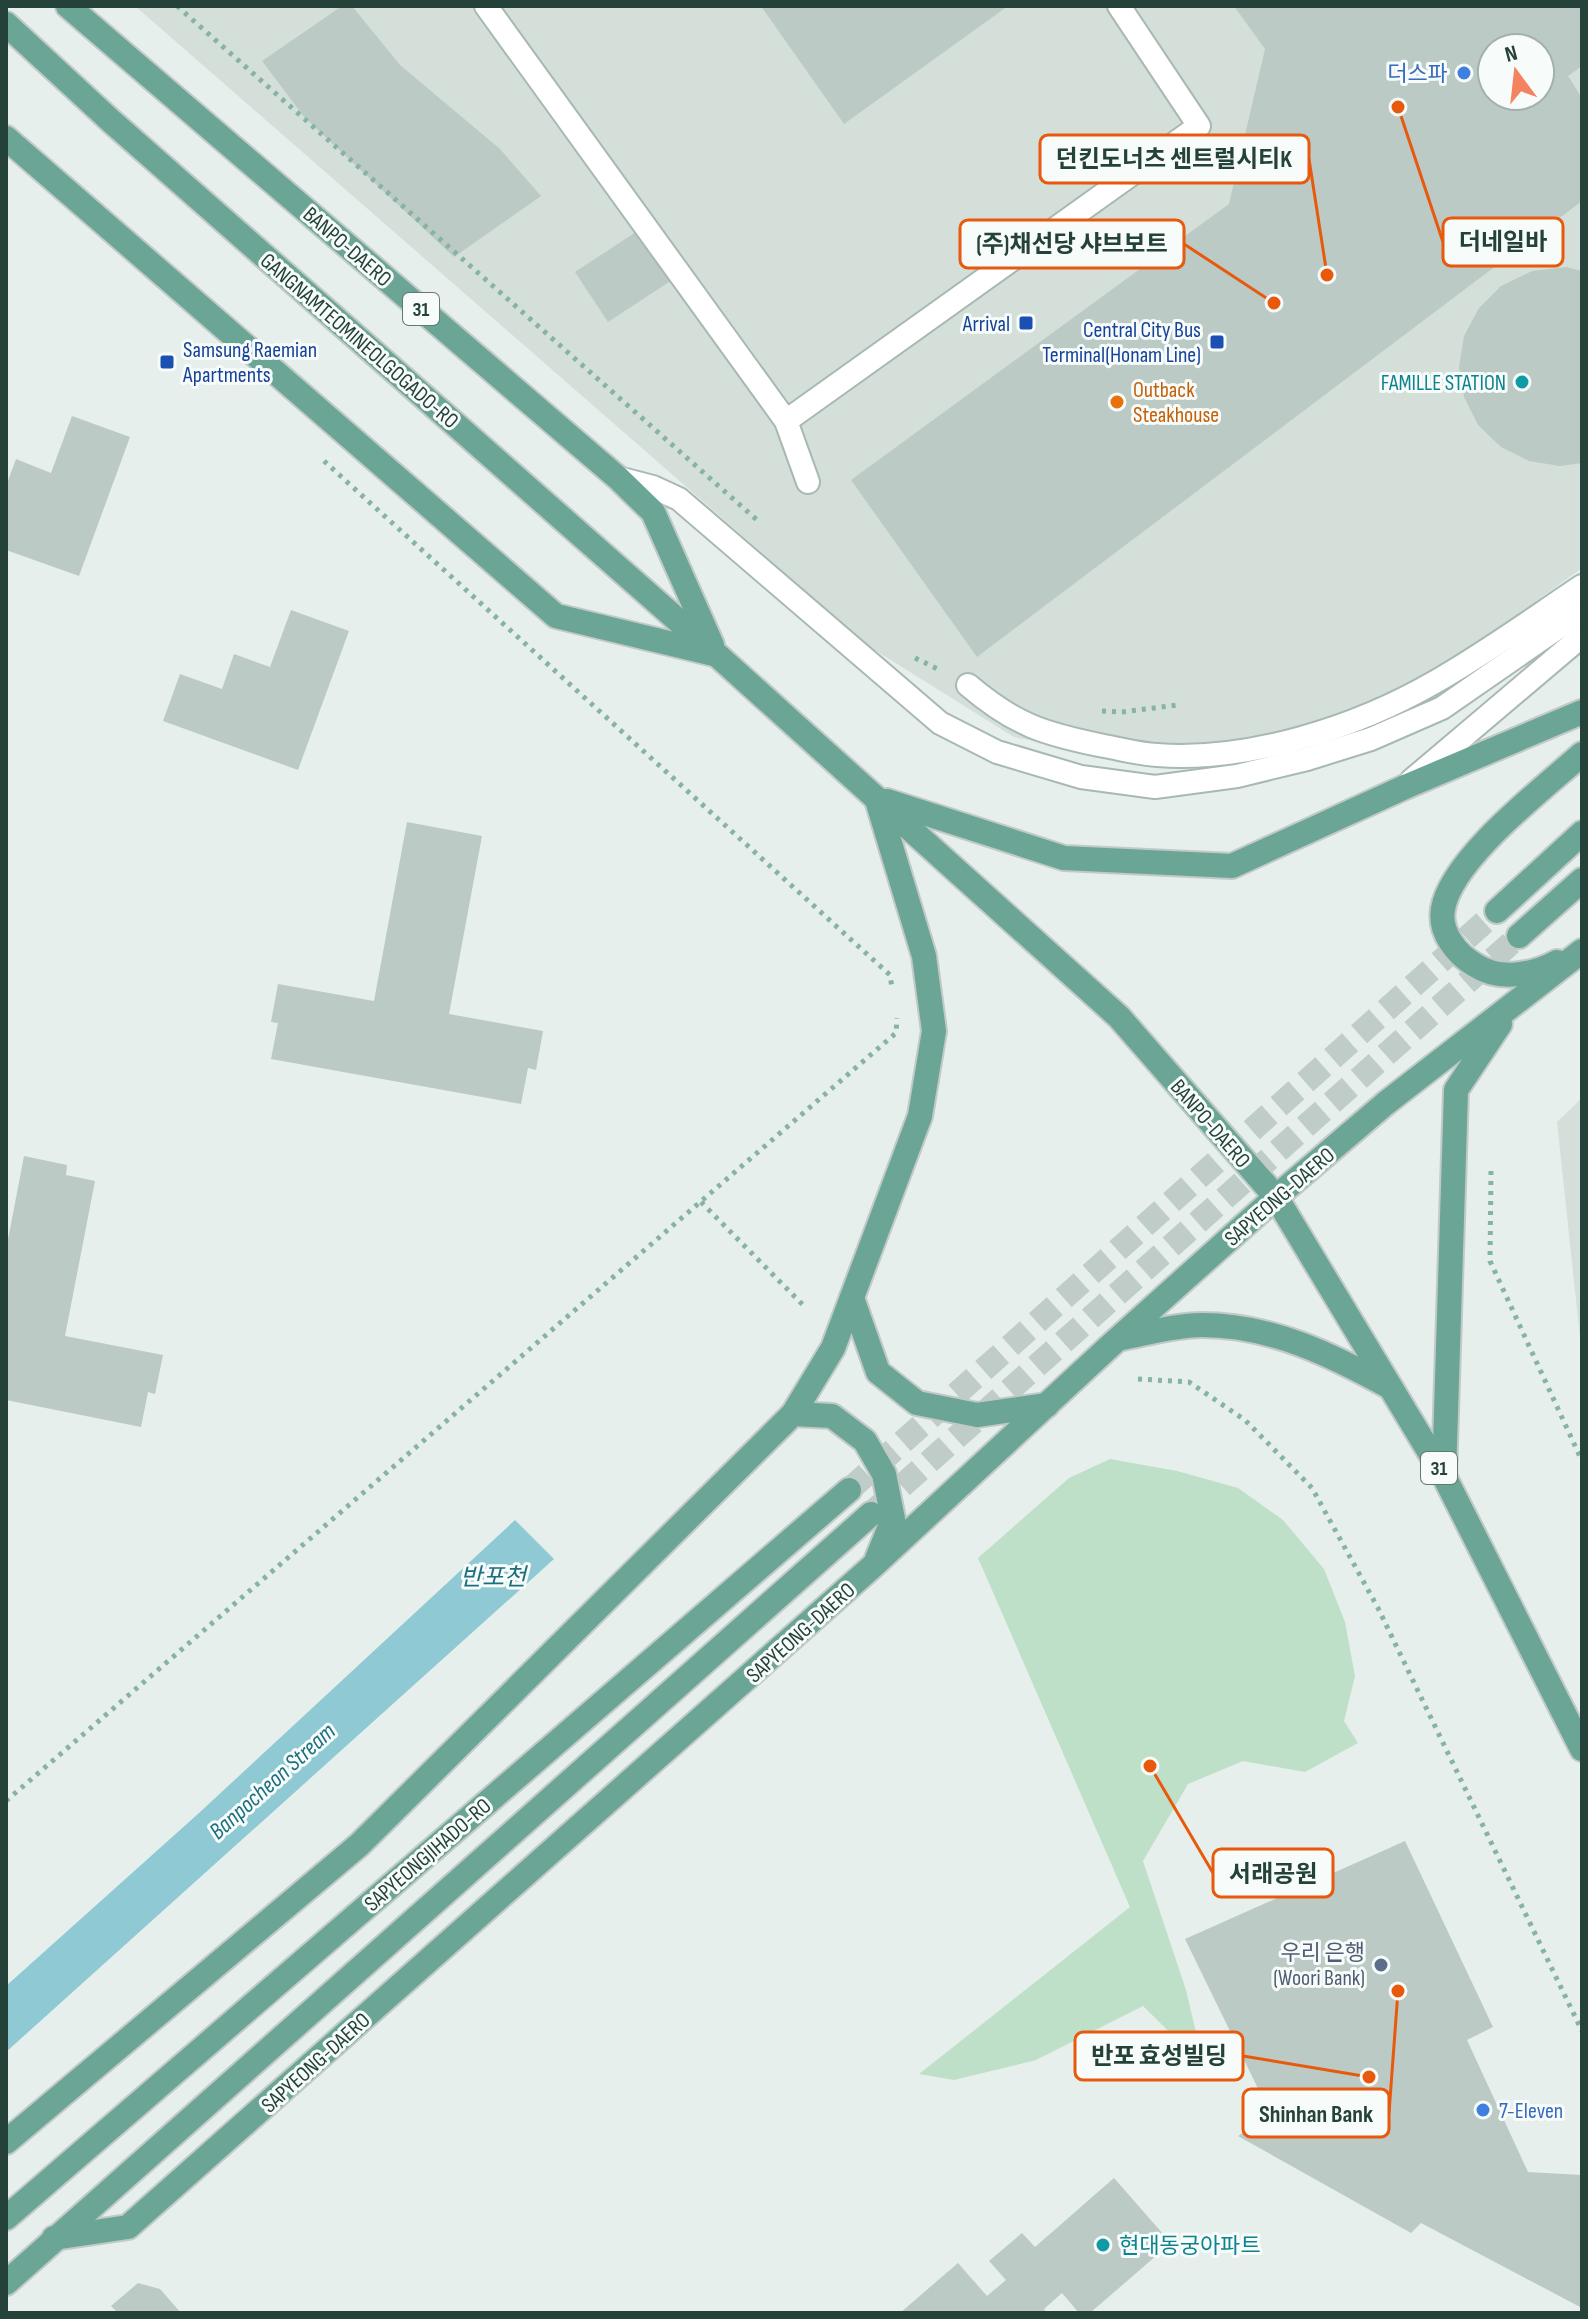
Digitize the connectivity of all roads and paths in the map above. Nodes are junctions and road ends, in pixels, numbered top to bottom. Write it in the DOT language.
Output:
graph roads {
  1 [pos="68,6"];
  2 [pos="177,6"];
  3 [pos="486,6"];
  4 [pos="1119,6"];
  5 [pos="6,24"];
  6 [pos="8,145"];
  7 [pos="786,421"];
  8 [pos="312,451"];
  9 [pos="618,478"];
  10 [pos="808,482"];
  11 [pos="767,529"];
  12 [pos="1582,586"];
  13 [pos="1582,611"];
  14 [pos="1582,636"];
  15 [pos="716,654"];
  16 [pos="909,654"];
  17 [pos="944,673"];
  18 [pos="968,685"];
  19 [pos="1177,705"];
  20 [pos="1093,710"];
  21 [pos="1582,712"];
  22 [pos="1582,754"];
  23 [pos="1405,787"];
  24 [pos="877,797"];
  25 [pos="1582,833"];
  26 [pos="1582,880"];
  27 [pos="1497,911"];
  28 [pos="1519,936"];
  29 [pos="1582,950"];
  30 [pos="895,999"];
  31 [pos="1511,1006"];
  32 [pos="897,1010"];
  33 [pos="1491,1171"];
  34 [pos="1276,1197"];
  35 [pos="701,1202"];
  36 [pos="852,1298"];
  37 [pos="805,1307"];
  38 [pos="1122,1338"];
  39 [pos="1138,1379"];
  40 [pos="1390,1387"];
  41 [pos="1047,1405"];
  42 [pos="793,1414"];
  43 [pos="1582,1461"];
  44 [pos="1444,1476"];
  45 [pos="849,1490"];
  46 [pos="871,1514"];
  47 [pos="874,1565"];
  48 [pos="1582,1749"];
  49 [pos="6,1801"];
  50 [pos="1582,2031"];
  51 [pos="6,2142"];
  52 [pos="6,2218"];
  53 [pos="54,2238"];
  54 [pos="6,2283"];
  1 -- 9 [label="main road, BANPO-DAERO / 31"];
  2 -- 11 [label="path"];
  3 -- 7 [label="lane"];
  4 -- 7 [label="lane"];
  5 -- 15 [label="main road, GANGNAMTEOMINEOLGOGADO-RO / 31"];
  6 -- 15 [label="main road, BANPO-DAERO / 31"];
  7 -- 10 [label="lane"];
  8 -- 30 [label="path"];
  9 -- 13 [label="lane"];
  9 -- 15 [label="main road, BANPO-DAERO / 31"];
  12 -- 18 [label="lane"];
  14 -- 23 [label="lane"];
  15 -- 24 [label="main road, BANPO-DAERO / 31"];
  16 -- 17 [label="path"];
  19 -- 20 [label="path"];
  21 -- 23 [label="main road"];
  22 -- 29 [label="main road"];
  23 -- 24 [label="main road"];
  24 -- 34 [label="main road, BANPO-DAERO / 31"];
  24 -- 36 [label="main road"];
  25 -- 27 [label="main road"];
  26 -- 28 [label="main road"];
  29 -- 31 [label="main road, SAPYEONG-DAERO"];
  31 -- 34 [label="main road, SAPYEONG-DAERO"];
  31 -- 44 [label="main road"];
  32 -- 35 [label="path"];
  33 -- 43 [label="path"];
  34 -- 38 [label="main road, SAPYEONG-DAERO"];
  34 -- 40 [label="main road, BANPO-DAERO / 31"];
  35 -- 37 [label="path"];
  35 -- 49 [label="path"];
  36 -- 41 [label="main road"];
  36 -- 42 [label="main road"];
  38 -- 40 [label="main road"];
  38 -- 41 [label="main road, SAPYEONG-DAERO"];
  39 -- 50 [label="path"];
  40 -- 44 [label="main road, BANPO-DAERO / 31"];
  41 -- 47 [label="main road, SAPYEONG-DAERO"];
  42 -- 47 [label="main road"];
  42 -- 51 [label="main road"];
  44 -- 48 [label="main road, BANPO-DAERO / 31"];
  45 -- 52 [label="main road, SAPYEONGJIHADO-RO"];
  46 -- 53 [label="main road, SAPYEONGJIHADO-RO"];
  47 -- 53 [label="main road, SAPYEONG-DAERO"];
  53 -- 54 [label="main road"];
}
